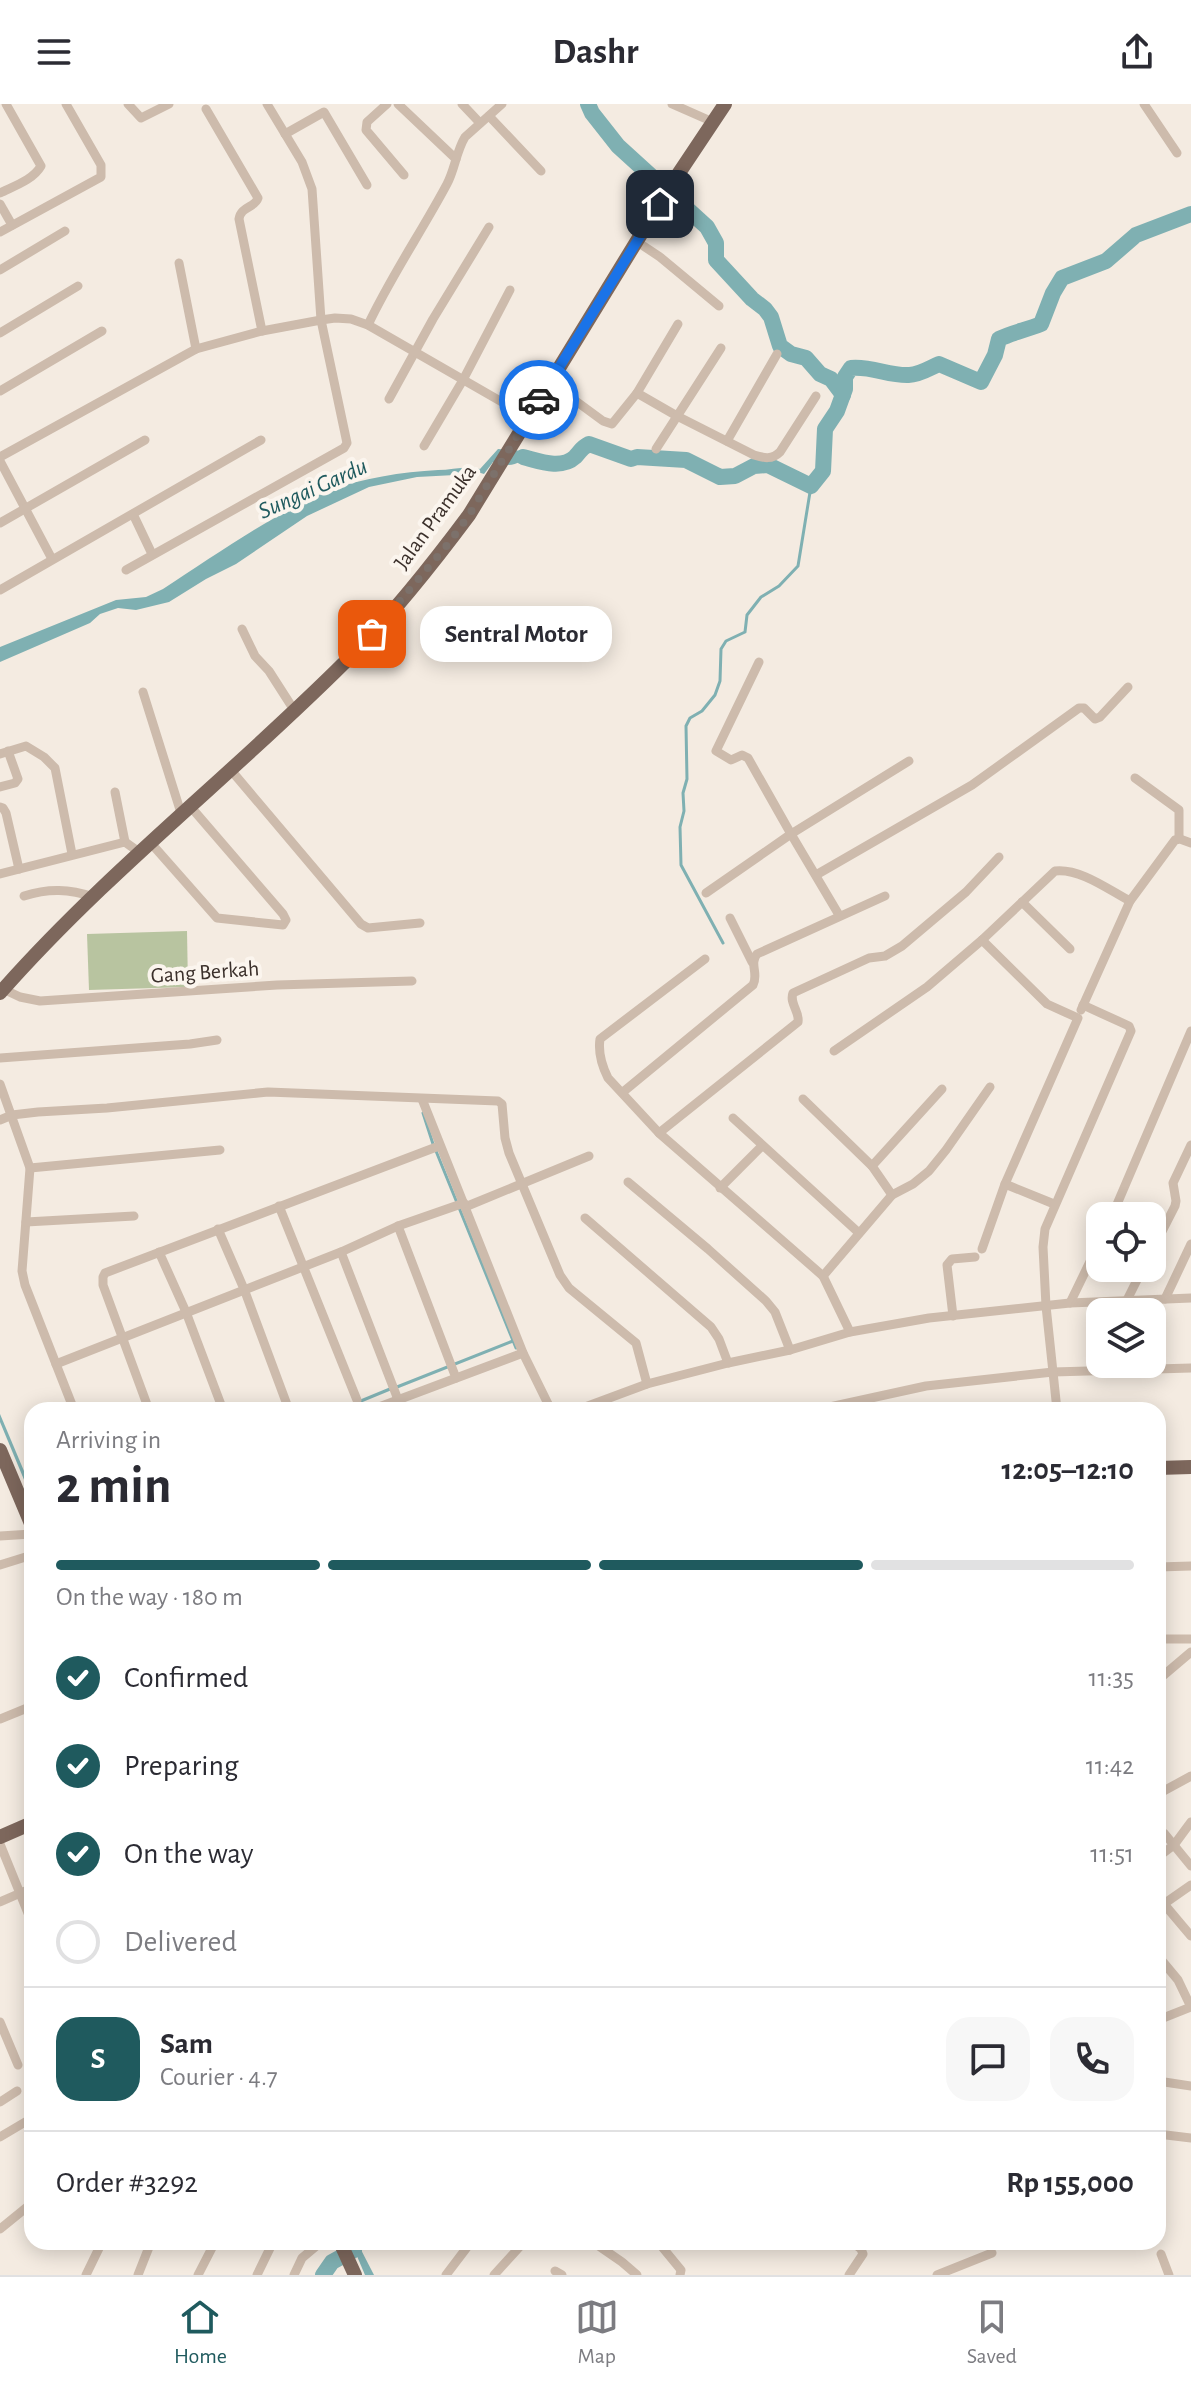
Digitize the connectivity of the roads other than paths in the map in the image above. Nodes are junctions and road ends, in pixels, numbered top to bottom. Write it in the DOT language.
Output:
graph roads {
  1 [pos="6,104"];
  2 [pos="66,104"];
  3 [pos="128,104"];
  4 [pos="169,104"];
  5 [pos="267,104"];
  6 [pos="387,104"];
  7 [pos="398,104"];
  8 [pos="462,104"];
  9 [pos="502,104"];
  10 [pos="672,104"];
  11 [pos="725,104"];
  12 [pos="1144,104"];
  13 [pos="322,108"];
  14 [pos="206,109"];
  15 [pos="484,120"];
  16 [pos="713,122"];
  17 [pos="285,134"];
  18 [pos="1177,153"];
  19 [pos="456,159"];
  20 [pos="541,171"];
  21 [pos="404,175"];
  22 [pos="367,185"];
  23 [pos="0,193"];
  24 [pos="0,204"];
  25 [pos="12,225"];
  26 [pos="489,227"];
  27 [pos="65,231"];
  28 [pos="0,232"];
  29 [pos="636,241"];
  30 [pos="179,263"];
  31 [pos="0,270"];
  32 [pos="78,286"];
  33 [pos="510,290"];
  34 [pos="719,306"];
  35 [pos="321,320"];
  36 [pos="678,324"];
  37 [pos="368,325"];
  38 [pos="102,331"];
  39 [pos="262,331"];
  40 [pos="0,333"];
  41 [pos="721,348"];
  42 [pos="196,349"];
  43 [pos="415,352"];
  44 [pos="777,354"];
  45 [pos="463,380"];
  46 [pos="550,382"];
  47 [pos="0,391"];
  48 [pos="637,393"];
  49 [pos="816,396"];
  50 [pos="389,399"];
  51 [pos="677,416"];
  52 [pos="528,417"];
  53 [pos="145,440"];
  54 [pos="261,440"];
  55 [pos="727,441"];
  56 [pos="424,446"];
  57 [pos="656,449"];
  58 [pos="0,459"];
  59 [pos="25,509"];
  60 [pos="133,514"];
  61 [pos="0,523"];
  62 [pos="152,554"];
  63 [pos="52,559"];
  64 [pos="126,570"];
  65 [pos="0,590"];
  66 [pos="242,629"];
  67 [pos="759,662"];
  68 [pos="1128,687"];
  69 [pos="143,692"];
  70 [pos="294,710"];
  71 [pos="4,752"];
  72 [pos="909,761"];
  73 [pos="230,769"];
  74 [pos="1135,778"];
  75 [pos="0,787"];
  76 [pos="115,792"];
  77 [pos="0,807"];
  78 [pos="186,810"];
  79 [pos="791,834"];
  80 [pos="1179,838"];
  81 [pos="125,842"];
  82 [pos="1191,843"];
  83 [pos="144,847"];
  84 [pos="72,854"];
  85 [pos="999,857"];
  86 [pos="19,869"];
  87 [pos="0,874"];
  88 [pos="816,875"];
  89 [pos="706,893"];
  90 [pos="24,896"];
  91 [pos="885,896"];
  92 [pos="94,897"];
  93 [pos="1130,901"];
  94 [pos="1022,902"];
  95 [pos="839,915"];
  96 [pos="730,918"];
  97 [pos="420,923"];
  98 [pos="982,940"];
  99 [pos="1070,949"];
  100 [pos="705,959"];
  101 [pos="752,962"];
  102 [pos="412,981"];
  103 [pos="2,991"];
  104 [pos="1083,1005"];
  105 [pos="1078,1018"];
  106 [pos="1191,1031"];
  107 [pos="217,1040"];
  108 [pos="834,1051"];
  109 [pos="0,1058"];
  110 [pos="0,1084"];
  111 [pos="990,1087"];
  112 [pos="942,1089"];
  113 [pos="623,1092"];
  114 [pos="422,1099"];
  115 [pos="803,1099"];
  116 [pos="12,1115"];
  117 [pos="733,1118"];
  118 [pos="0,1120"];
  119 [pos="659,1133"];
  120 [pos="1191,1145"];
  121 [pos="762,1146"];
  122 [pos="435,1147"];
  123 [pos="220,1150"];
  124 [pos="589,1156"];
  125 [pos="872,1166"];
  126 [pos="30,1168"];
  127 [pos="628,1182"];
  128 [pos="522,1184"];
  129 [pos="1005,1184"];
  130 [pos="720,1188"];
  131 [pos="892,1195"];
  132 [pos="1118,1202"];
  133 [pos="1054,1204"];
  134 [pos="461,1205"];
  135 [pos="279,1206"];
  136 [pos="134,1216"];
  137 [pos="585,1218"];
  138 [pos="26,1222"];
  139 [pos="1166,1224"];
  140 [pos="398,1226"];
  141 [pos="218,1229"];
  142 [pos="859,1233"];
  143 [pos="1191,1244"];
  144 [pos="982,1249"];
  145 [pos="159,1252"];
  146 [pos="341,1252"];
  147 [pos="975,1257"];
  148 [pos="303,1267"];
  149 [pos="1086,1270"];
  150 [pos="823,1276"];
  151 [pos="244,1289"];
  152 [pos="1165,1298"];
  153 [pos="1191,1298"];
  154 [pos="1166,1299"];
  155 [pos="1086,1302"];
  156 [pos="1070,1303"];
  157 [pos="1046,1306"];
  158 [pos="186,1312"];
  159 [pos="953,1316"];
  160 [pos="850,1332"];
  161 [pos="122,1337"];
  162 [pos="790,1350"];
  163 [pos="521,1354"];
  164 [pos="728,1363"];
  165 [pos="56,1364"];
  166 [pos="1191,1368"];
  167 [pos="453,1369"];
  168 [pos="1053,1372"];
  169 [pos="647,1384"];
  170 [pos="397,1396"];
  171 [pos="357,1400"];
  172 [pos="71,1402"];
  173 [pos="146,1402"];
  174 [pos="220,1402"];
  175 [pos="286,1402"];
  176 [pos="547,1402"];
  177 [pos="599,1402"];
  178 [pos="853,1402"];
  179 [pos="1056,1402"];
  180 [pos="0,1450"];
  181 [pos="1191,1467"];
  182 [pos="1166,1468"];
  183 [pos="24,1507"];
  184 [pos="24,1534"];
  185 [pos="0,1536"];
  186 [pos="24,1558"];
  187 [pos="0,1565"];
  188 [pos="1191,1566"];
  189 [pos="1166,1567"];
  190 [pos="1166,1639"];
  191 [pos="1191,1639"];
  192 [pos="1191,1652"];
  193 [pos="1166,1673"];
  194 [pos="24,1709"];
  195 [pos="0,1719"];
  196 [pos="1191,1776"];
  197 [pos="1166,1790"];
  198 [pos="1191,1822"];
  199 [pos="24,1826"];
  200 [pos="1166,1835"];
  201 [pos="0,1837"];
  202 [pos="0,1844"];
  203 [pos="1174,1845"];
  204 [pos="1166,1851"];
  205 [pos="1191,1866"];
  206 [pos="1191,1885"];
  207 [pos="24,1891"];
  208 [pos="19,1893"];
  209 [pos="0,1902"];
  210 [pos="1166,1902"];
  211 [pos="24,1905"];
  212 [pos="1166,1911"];
  213 [pos="1191,1936"];
  214 [pos="1166,1966"];
  215 [pos="1191,2007"];
  216 [pos="1166,2017"];
  217 [pos="0,2022"];
  218 [pos="4,2041"];
  219 [pos="18,2065"];
  220 [pos="1166,2082"];
  221 [pos="1191,2086"];
  222 [pos="17,2091"];
  223 [pos="0,2102"];
  224 [pos="24,2123"];
  225 [pos="1166,2135"];
  226 [pos="0,2137"];
  227 [pos="1191,2138"];
  228 [pos="24,2210"];
  229 [pos="0,2229"];
  230 [pos="98,2250"];
  231 [pos="148,2250"];
  232 [pos="211,2250"];
  233 [pos="269,2250"];
  234 [pos="312,2250"];
  235 [pos="465,2250"];
  236 [pos="517,2250"];
  237 [pos="604,2250"];
  238 [pos="665,2250"];
  239 [pos="861,2250"];
  240 [pos="344,2251"];
  241 [pos="992,2253"];
  242 [pos="1161,2254"];
  243 [pos="86,2275"];
  244 [pos="138,2275"];
  245 [pos="198,2275"];
  246 [pos="257,2275"];
  247 [pos="294,2275"];
  248 [pos="355,2275"];
  249 [pos="446,2275"];
  250 [pos="494,2275"];
  251 [pos="637,2275"];
  252 [pos="680,2275"];
  253 [pos="849,2275"];
  254 [pos="937,2275"];
  255 [pos="1169,2275"];
  1 -- 23 [label="street"];
  2 -- 25 [label="street"];
  3 -- 4 [label="street"];
  5 -- 17 [label="street"];
  6 -- 21 [label="street"];
  7 -- 19 [label="street"];
  8 -- 15 [label="street"];
  9 -- 15 [label="street"];
  10 -- 16 [label="street"];
  11 -- 16 [label="main road, Jalan Pramuka"];
  12 -- 18 [label="street"];
  13 -- 17 [label="street"];
  13 -- 22 [label="street"];
  14 -- 39 [label="street"];
  15 -- 19 [label="street"];
  15 -- 20 [label="street"];
  16 -- 29 [label="main road, Jalan Pramuka"];
  17 -- 35 [label="street"];
  19 -- 37 [label="street"];
  24 -- 25 [label="street"];
  25 -- 28 [label="street"];
  26 -- 43 [label="street"];
  27 -- 31 [label="street"];
  29 -- 34 [label="street"];
  29 -- 46 [label="main road, Jalan Pramuka"];
  30 -- 42 [label="street"];
  32 -- 40 [label="street"];
  33 -- 45 [label="street"];
  35 -- 37 [label="street"];
  35 -- 39 [label="street"];
  35 -- 62 [label="street"];
  36 -- 48 [label="street"];
  37 -- 43 [label="street"];
  38 -- 47 [label="street"];
  39 -- 42 [label="street"];
  41 -- 51 [label="street"];
  42 -- 58 [label="street"];
  43 -- 45 [label="street"];
  43 -- 50 [label="street"];
  44 -- 55 [label="street"];
  45 -- 52 [label="street"];
  45 -- 56 [label="street"];
  46 -- 48 [label="street"];
  46 -- 52 [label="main road, Jalan Pramuka"];
  48 -- 51 [label="street"];
  49 -- 55 [label="street"];
  51 -- 55 [label="street"];
  51 -- 57 [label="street"];
  52 -- 70 [label="main road, Jalan Pramuka"];
  53 -- 59 [label="street"];
  54 -- 60 [label="street"];
  58 -- 59 [label="street"];
  59 -- 61 [label="street"];
  59 -- 63 [label="street"];
  60 -- 62 [label="street"];
  60 -- 63 [label="street"];
  62 -- 64 [label="street"];
  63 -- 65 [label="street"];
  66 -- 70 [label="street"];
  67 -- 79 [label="street"];
  68 -- 88 [label="street"];
  69 -- 78 [label="street"];
  70 -- 73 [label="main road, Jalan Pramuka"];
  71 -- 75 [label="street"];
  71 -- 84 [label="street"];
  72 -- 79 [label="street"];
  73 -- 78 [label="main road, Jalan Pramuka"];
  73 -- 97 [label="street"];
  74 -- 80 [label="street"];
  76 -- 81 [label="street"];
  77 -- 86 [label="street"];
  78 -- 83 [label="main road, Jalan Pramuka"];
  78 -- 83 [label="street"];
  79 -- 88 [label="street"];
  79 -- 89 [label="street"];
  80 -- 82 [label="street"];
  80 -- 93 [label="street"];
  81 -- 83 [label="street"];
  81 -- 84 [label="street"];
  83 -- 92 [label="main road, Jalan Pramuka"];
  84 -- 86 [label="street"];
  85 -- 119 [label="street"];
  86 -- 87 [label="street"];
  88 -- 95 [label="street"];
  90 -- 92 [label="street"];
  91 -- 95 [label="street"];
  92 -- 103 [label="main road, Jalan Pramuka"];
  93 -- 94 [label="street"];
  93 -- 104 [label="street"];
  94 -- 98 [label="street"];
  94 -- 99 [label="street"];
  95 -- 101 [label="street"];
  96 -- 101 [label="street"];
  98 -- 105 [label="street"];
  98 -- 108 [label="street"];
  100 -- 113 [label="street"];
  101 -- 113 [label="street"];
  102 -- 103 [label="street, Gang Berkah"];
  104 -- 105 [label="street"];
  104 -- 133 [label="street"];
  105 -- 129 [label="street"];
  106 -- 132 [label="street"];
  107 -- 109 [label="street"];
  110 -- 116 [label="street"];
  111 -- 131 [label="street"];
  112 -- 125 [label="street"];
  113 -- 119 [label="street"];
  114 -- 116 [label="street"];
  114 -- 122 [label="street"];
  114 -- 128 [label="street"];
  115 -- 125 [label="street"];
  116 -- 118 [label="street"];
  116 -- 126 [label="street"];
  117 -- 121 [label="street"];
  119 -- 130 [label="street"];
  120 -- 139 [label="street"];
  121 -- 130 [label="street"];
  121 -- 142 [label="street"];
  122 -- 134 [label="street"];
  122 -- 135 [label="street"];
  123 -- 126 [label="street"];
  124 -- 128 [label="street"];
  125 -- 131 [label="street"];
  126 -- 138 [label="street"];
  127 -- 162 [label="street"];
  128 -- 134 [label="street"];
  128 -- 169 [label="street"];
  129 -- 133 [label="street"];
  129 -- 144 [label="street"];
  130 -- 150 [label="street"];
  131 -- 142 [label="street"];
  133 -- 157 [label="street"];
  134 -- 140 [label="street"];
  134 -- 163 [label="street"];
  135 -- 141 [label="street"];
  135 -- 148 [label="street"];
  136 -- 138 [label="street"];
  137 -- 164 [label="street"];
  138 -- 165 [label="street"];
  140 -- 146 [label="street"];
  140 -- 167 [label="street"];
  141 -- 145 [label="street"];
  141 -- 151 [label="street"];
  142 -- 150 [label="street"];
  143 -- 152 [label="street"];
  145 -- 158 [label="street"];
  145 -- 161 [label="street"];
  146 -- 148 [label="street"];
  146 -- 170 [label="street"];
  147 -- 159 [label="street"];
  148 -- 151 [label="street"];
  148 -- 171 [label="street"];
  149 -- 156 [label="street"];
  150 -- 160 [label="street"];
  151 -- 158 [label="street"];
  151 -- 175 [label="street"];
  153 -- 154 [label="street"];
  155 -- 156 [label="street"];
  156 -- 157 [label="street"];
  157 -- 159 [label="street"];
  157 -- 168 [label="street"];
  158 -- 161 [label="street"];
  158 -- 174 [label="street"];
  159 -- 160 [label="street"];
  160 -- 162 [label="street"];
  161 -- 165 [label="street"];
  161 -- 173 [label="street"];
  162 -- 164 [label="street"];
  163 -- 167 [label="street"];
  163 -- 176 [label="street"];
  164 -- 169 [label="street"];
  165 -- 172 [label="street"];
  166 -- 168 [label="street"];
  167 -- 170 [label="street"];
  168 -- 178 [label="street"];
  168 -- 179 [label="street"];
  169 -- 177 [label="street"];
  180 -- 183 [label="main road"];
  181 -- 182 [label="main road"];
  184 -- 185 [label="street"];
  186 -- 187 [label="street"];
  188 -- 189 [label="street"];
  190 -- 191 [label="street"];
  192 -- 193 [label="street"];
  194 -- 195 [label="street"];
  196 -- 197 [label="street"];
  198 -- 203 [label="street"];
  199 -- 201 [label="main road"];
  200 -- 203 [label="street"];
  202 -- 208 [label="street"];
  203 -- 204 [label="street"];
  203 -- 205 [label="street"];
  206 -- 210 [label="street"];
  207 -- 208 [label="street"];
  208 -- 209 [label="street"];
  208 -- 211 [label="street"];
  212 -- 213 [label="street"];
  214 -- 215 [label="street"];
  215 -- 216 [label="street"];
  217 -- 218 [label="street"];
  218 -- 219 [label="street"];
  220 -- 221 [label="street"];
  222 -- 223 [label="street"];
  224 -- 226 [label="street"];
  225 -- 227 [label="street"];
  228 -- 229 [label="street"];
  230 -- 243 [label="street"];
  231 -- 244 [label="street"];
  232 -- 245 [label="street"];
  233 -- 246 [label="street"];
  234 -- 247 [label="street"];
  235 -- 249 [label="street"];
  236 -- 250 [label="street"];
  237 -- 251 [label="street"];
  238 -- 252 [label="street"];
  239 -- 253 [label="street"];
  240 -- 248 [label="main road"];
  241 -- 254 [label="street"];
  242 -- 255 [label="street"];
}
